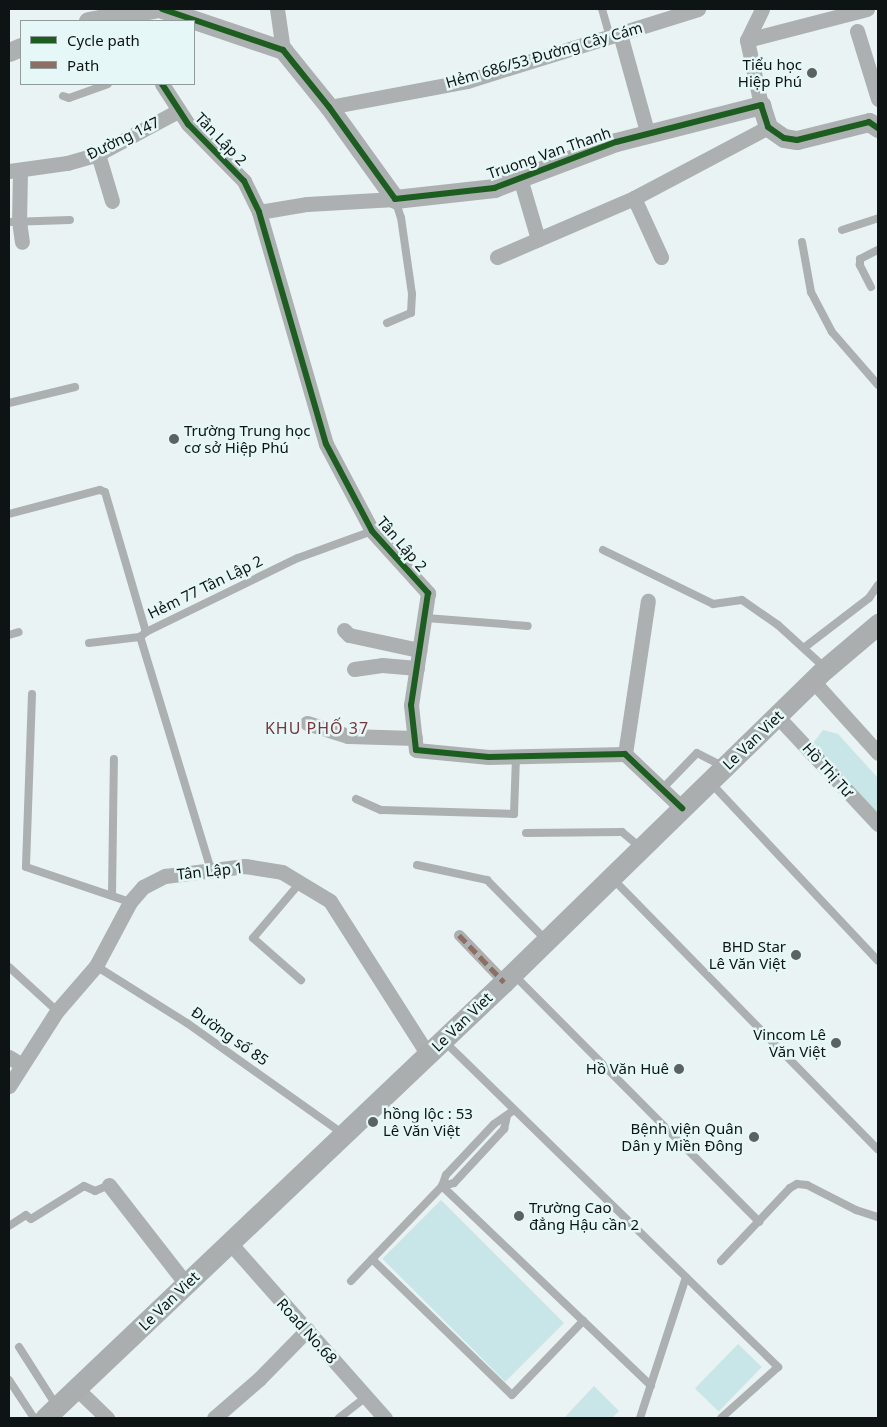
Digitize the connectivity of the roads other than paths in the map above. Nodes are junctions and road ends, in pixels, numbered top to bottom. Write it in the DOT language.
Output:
graph roads {
  1 [pos="154,9"];
  2 [pos="160,9"];
  3 [pos="277,9"];
  4 [pos="602,9"];
  5 [pos="698,9"];
  6 [pos="762,9"];
  7 [pos="867,9"];
  8 [pos="94,20"];
  9 [pos="193,20"];
  10 [pos="195,21"];
  11 [pos="857,31"];
  12 [pos="615,36"];
  13 [pos="747,40"];
  14 [pos="283,50"];
  15 [pos="105,85"];
  16 [pos="163,85"];
  17 [pos="63,96"];
  18 [pos="878,99"];
  19 [pos="761,105"];
  20 [pos="329,107"];
  21 [pos="178,111"];
  22 [pos="768,127"];
  23 [pos="878,128"];
  24 [pos="648,135"];
  25 [pos="98,154"];
  26 [pos="14,171"];
  27 [pos="520,178"];
  28 [pos="634,198"];
  29 [pos="395,199"];
  30 [pos="112,200"];
  31 [pos="259,212"];
  32 [pos="878,218"];
  33 [pos="70,220"];
  34 [pos="14,221"];
  35 [pos="842,230"];
  36 [pos="538,239"];
  37 [pos="22,242"];
  38 [pos="802,242"];
  39 [pos="878,250"];
  40 [pos="497,257"];
  41 [pos="661,257"];
  42 [pos="871,287"];
  43 [pos="387,323"];
  44 [pos="878,385"];
  45 [pos="75,386"];
  46 [pos="9,403"];
  47 [pos="9,514"];
  48 [pos="372,532"];
  49 [pos="603,550"];
  50 [pos="878,585"];
  51 [pos="648,601"];
  52 [pos="426,618"];
  53 [pos="878,624"];
  54 [pos="528,626"];
  55 [pos="344,630"];
  56 [pos="19,632"];
  57 [pos="143,634"];
  58 [pos="9,635"];
  59 [pos="90,643"];
  60 [pos="805,647"];
  61 [pos="420,650"];
  62 [pos="417,668"];
  63 [pos="354,669"];
  64 [pos="819,675"];
  65 [pos="32,694"];
  66 [pos="777,716"];
  67 [pos="307,723"];
  68 [pos="415,738"];
  69 [pos="878,753"];
  70 [pos="626,754"];
  71 [pos="516,756"];
  72 [pos="114,759"];
  73 [pos="717,774"];
  74 [pos="662,789"];
  75 [pos="356,799"];
  76 [pos="682,808"];
  77 [pos="878,824"];
  78 [pos="526,833"];
  79 [pos="641,848"];
  80 [pos="417,865"];
  81 [pos="210,870"];
  82 [pos="612,878"];
  83 [pos="299,884"];
  84 [pos="112,896"];
  85 [pos="130,902"];
  86 [pos="459,935"];
  87 [pos="547,941"];
  88 [pos="878,961"];
  89 [pos="96,966"];
  90 [pos="9,967"];
  91 [pos="509,978"];
  92 [pos="301,980"];
  93 [pos="57,1011"];
  94 [pos="435,1047"];
  95 [pos="9,1057"];
  96 [pos="22,1065"];
  97 [pos="9,1086"];
  98 [pos="514,1110"];
  99 [pos="344,1134"];
  100 [pos="878,1137"];
  101 [pos="871,1144"];
  102 [pos="878,1150"];
  103 [pos="109,1185"];
  104 [pos="442,1186"];
  105 [pos="878,1217"];
  106 [pos="759,1222"];
  107 [pos="9,1226"];
  108 [pos="230,1243"];
  109 [pos="372,1259"];
  110 [pos="721,1261"];
  111 [pos="686,1278"];
  112 [pos="350,1281"];
  113 [pos="186,1284"];
  114 [pos="583,1321"];
  115 [pos="307,1330"];
  116 [pos="19,1347"];
  117 [pos="9,1380"];
  118 [pos="651,1386"];
  119 [pos="77,1389"];
  120 [pos="366,1397"];
  121 [pos="51,1413"];
  122 [pos="100,1416"];
  123 [pos="34,1418"];
  124 [pos="214,1418"];
  125 [pos="339,1418"];
  126 [pos="385,1418"];
  127 [pos="640,1418"];
  128 [pos="721,1418"];
  1 -- 8 [label="street"];
  2 -- 9 [label="street"];
  3 -- 14 [label="street"];
  4 -- 12 [label="lane"];
  5 -- 12 [label="street, Hẻm 686/53 Đường Cây Cám"];
  6 -- 13 [label="street"];
  7 -- 13 [label="street"];
  10 -- 14 [label="street"];
  11 -- 18 [label="street"];
  12 -- 20 [label="street, Hẻm 686/53 Đường Cây Cám"];
  12 -- 24 [label="street"];
  13 -- 19 [label="street"];
  14 -- 20 [label="street"];
  15 -- 17 [label="lane"];
  16 -- 21 [label="street, Tân Lập 2"];
  19 -- 22 [label="street"];
  19 -- 24 [label="street, Truong Van Thanh"];
  20 -- 29 [label="street"];
  21 -- 25 [label="street, Đường 147"];
  21 -- 31 [label="street, Tân Lập 2"];
  22 -- 23 [label="street"];
  22 -- 28 [label="street"];
  24 -- 27 [label="street, Truong Van Thanh"];
  25 -- 26 [label="street, Đường 147"];
  25 -- 30 [label="street"];
  26 -- 34 [label="street"];
  27 -- 29 [label="street, Truong Van Thanh"];
  27 -- 36 [label="street"];
  28 -- 36 [label="street"];
  28 -- 41 [label="street"];
  29 -- 31 [label="street"];
  29 -- 43 [label="lane"];
  31 -- 48 [label="street, Tân Lập 2"];
  32 -- 35 [label="lane"];
  33 -- 34 [label="lane"];
  34 -- 37 [label="street"];
  36 -- 40 [label="street"];
  38 -- 44 [label="lane"];
  39 -- 42 [label="lane"];
  45 -- 46 [label="lane"];
  47 -- 57 [label="lane"];
  48 -- 52 [label="street, Tân Lập 2"];
  48 -- 57 [label="lane, Hẻm 77 Tân Lập 2"];
  49 -- 60 [label="lane"];
  50 -- 60 [label="lane"];
  51 -- 70 [label="street"];
  52 -- 54 [label="lane"];
  52 -- 61 [label="street, Tân Lập 2"];
  53 -- 64 [label="main road, Le Van Viet"];
  55 -- 61 [label="street"];
  56 -- 58 [label="lane"];
  57 -- 59 [label="lane"];
  57 -- 81 [label="lane, Hẻm 77 Tân Lập 2"];
  60 -- 64 [label="lane"];
  61 -- 62 [label="street, Tân Lập 2"];
  62 -- 63 [label="street"];
  62 -- 68 [label="street, Tân Lập 2"];
  64 -- 66 [label="main road, Le Van Viet"];
  64 -- 69 [label="street"];
  65 -- 84 [label="lane"];
  66 -- 73 [label="main road, Le Van Viet"];
  66 -- 77 [label="street, Hồ Thị Tư"];
  67 -- 68 [label="street"];
  68 -- 71 [label="street"];
  70 -- 71 [label="street"];
  70 -- 74 [label="street"];
  71 -- 75 [label="lane"];
  72 -- 84 [label="lane"];
  73 -- 74 [label="lane"];
  73 -- 76 [label="main road, Le Van Viet"];
  73 -- 88 [label="lane"];
  74 -- 76 [label="street"];
  76 -- 79 [label="main road, Le Van Viet"];
  78 -- 79 [label="lane"];
  79 -- 82 [label="main road, Le Van Viet"];
  80 -- 87 [label="lane"];
  81 -- 83 [label="street, Tân Lập 1"];
  81 -- 85 [label="street, Tân Lập 1"];
  82 -- 87 [label="main road, Le Van Viet"];
  82 -- 101 [label="lane"];
  83 -- 92 [label="lane"];
  83 -- 94 [label="street, Tân Lập 1"];
  84 -- 85 [label="lane"];
  85 -- 89 [label="street, Tân Lập 1"];
  86 -- 91 [label="street"];
  87 -- 91 [label="main road, Le Van Viet"];
  89 -- 93 [label="street, Tân Lập 1"];
  89 -- 99 [label="lane, Đường số 85"];
  90 -- 93 [label="lane"];
  91 -- 94 [label="main road, Le Van Viet"];
  91 -- 106 [label="lane"];
  93 -- 96 [label="street, Tân Lập 1"];
  94 -- 98 [label="lane"];
  94 -- 99 [label="main road, Le Van Viet"];
  95 -- 96 [label="street"];
  96 -- 97 [label="street, Tân Lập 1"];
  98 -- 104 [label="lane"];
  98 -- 111 [label="lane"];
  99 -- 108 [label="main road, Le Van Viet"];
  100 -- 101 [label="lane"];
  101 -- 102 [label="lane"];
  103 -- 107 [label="lane"];
  103 -- 113 [label="street"];
  104 -- 109 [label="lane"];
  104 -- 114 [label="lane"];
  105 -- 106 [label="lane"];
  106 -- 110 [label="lane"];
  108 -- 113 [label="main road, Le Van Viet"];
  108 -- 115 [label="street, Road No.68"];
  109 -- 112 [label="lane"];
  109 -- 114 [label="lane"];
  111 -- 118 [label="lane"];
  111 -- 128 [label="lane"];
  113 -- 119 [label="main road, Le Van Viet"];
  114 -- 118 [label="lane"];
  115 -- 120 [label="street, Road No.68"];
  115 -- 124 [label="street"];
  116 -- 121 [label="lane"];
  117 -- 123 [label="lane"];
  118 -- 127 [label="lane"];
  119 -- 121 [label="main road, Le Van Viet"];
  119 -- 122 [label="street"];
  120 -- 125 [label="lane"];
  120 -- 126 [label="street, Road No.68"];
}
